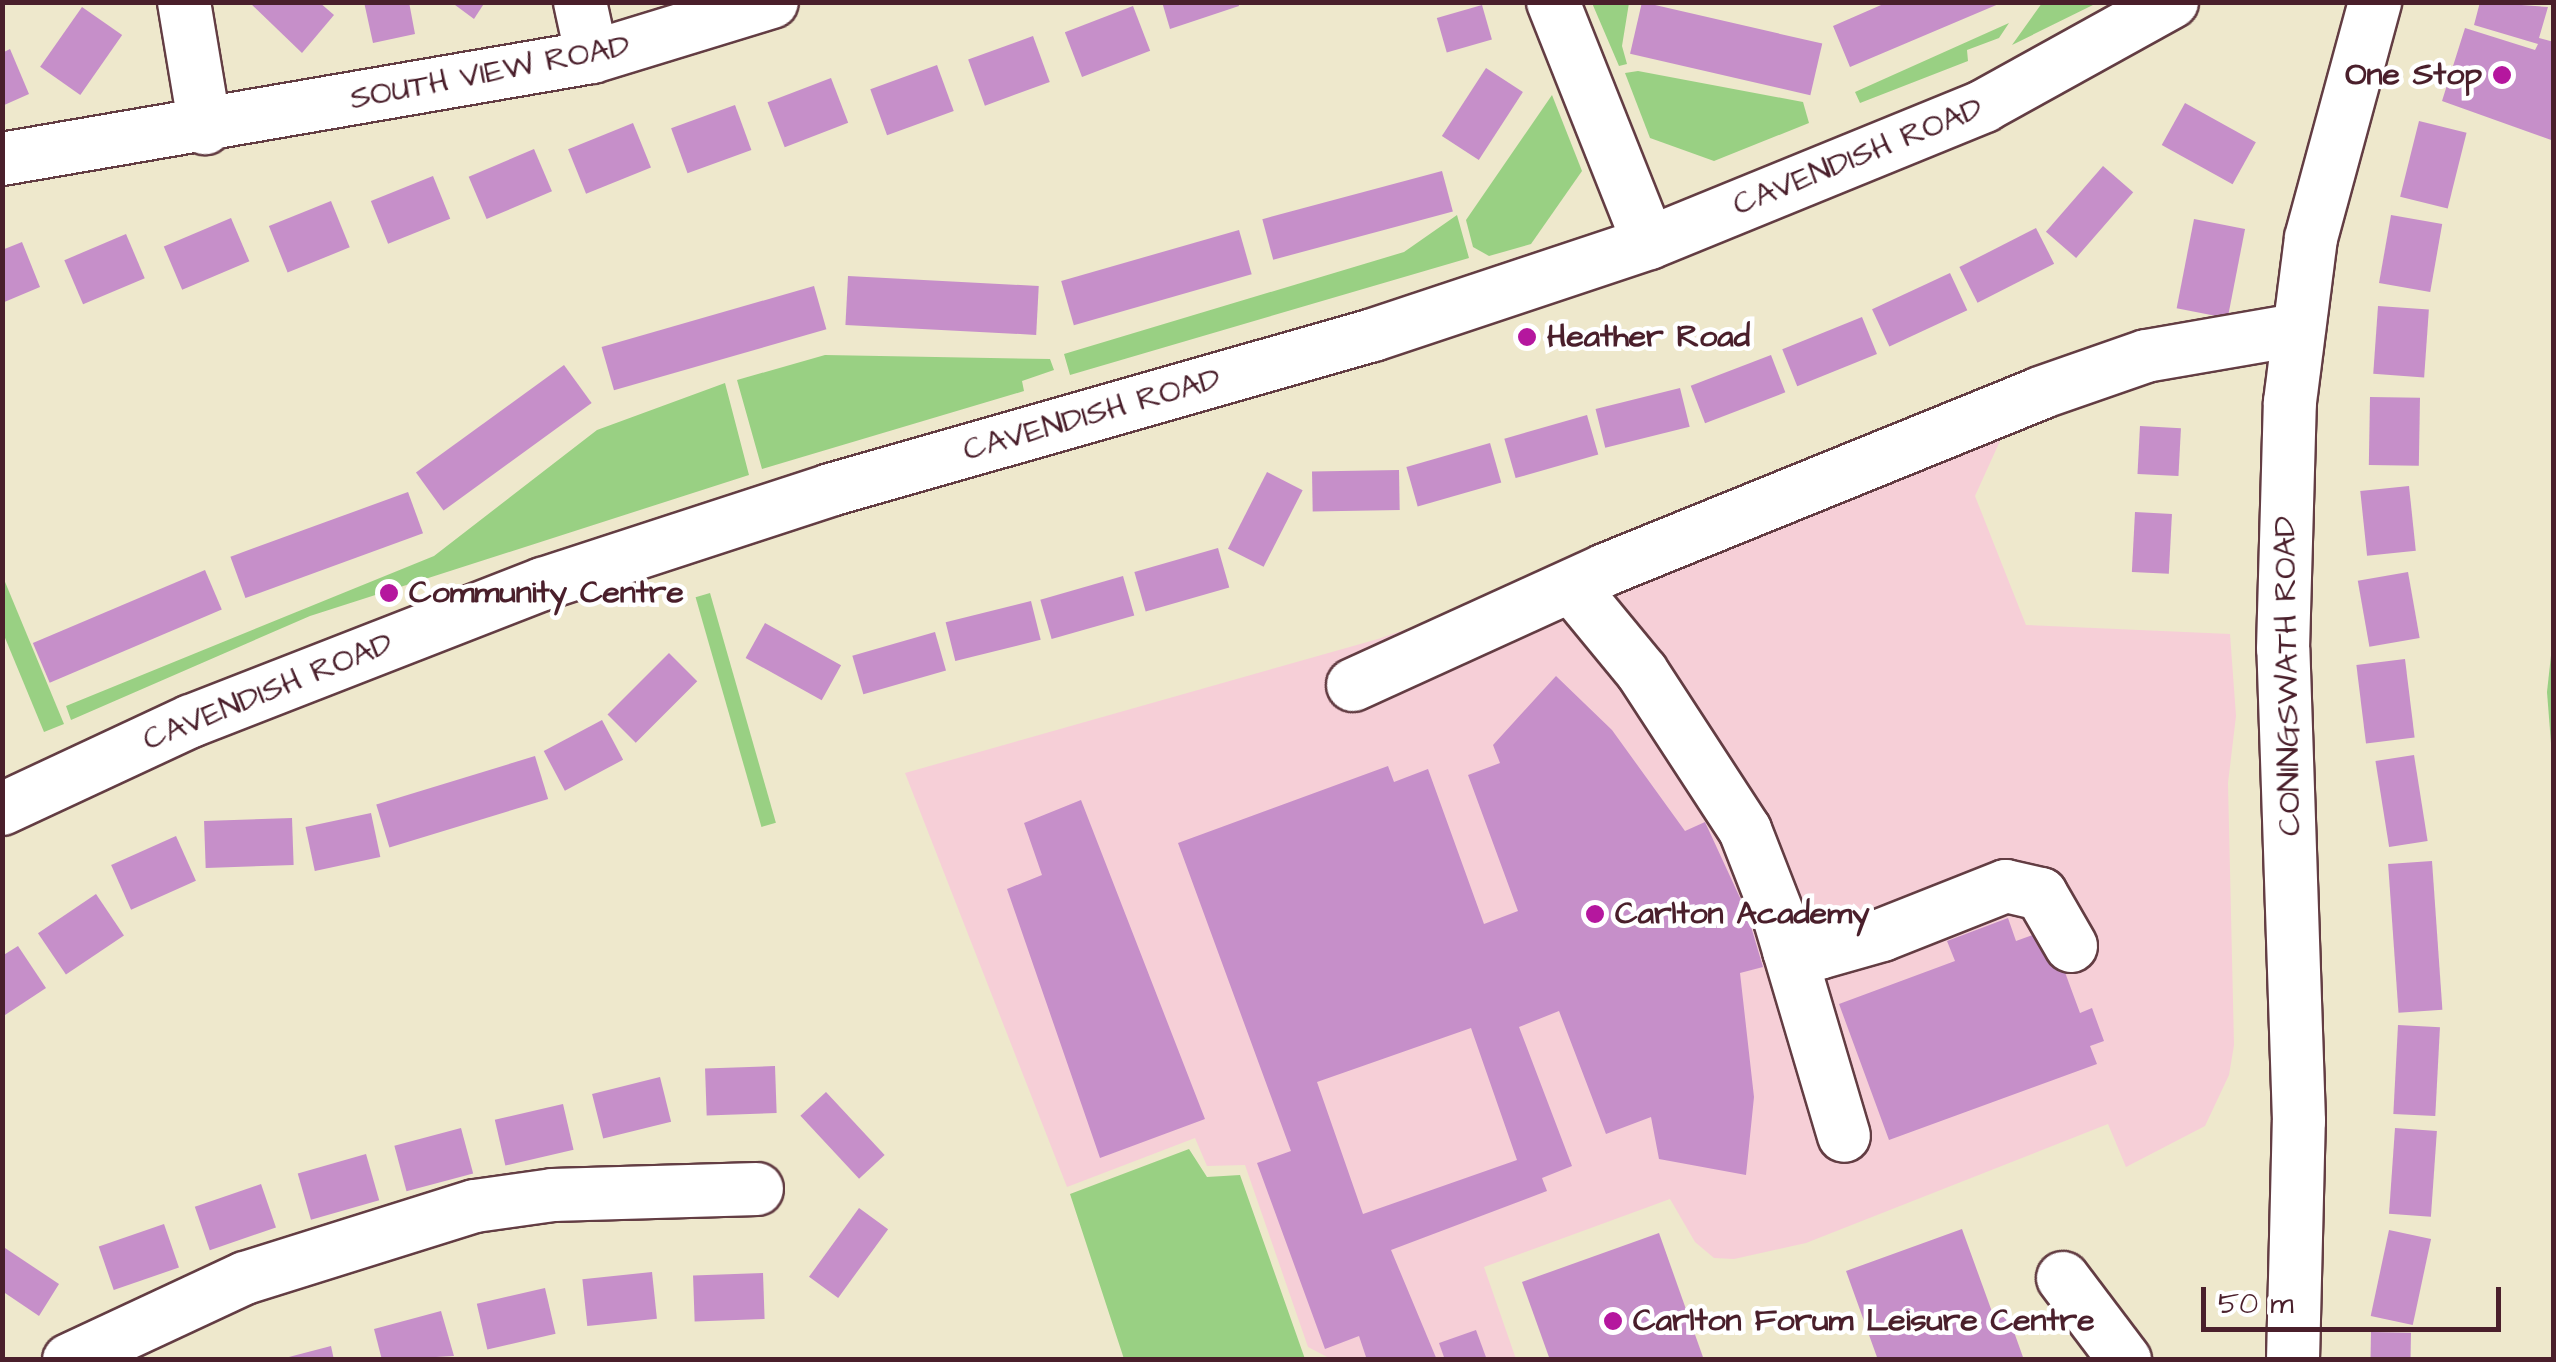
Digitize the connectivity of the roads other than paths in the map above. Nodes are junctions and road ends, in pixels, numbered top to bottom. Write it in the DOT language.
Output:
graph roads {
  1 [pos="184,2"];
  2 [pos="580,2"];
  3 [pos="772,2"];
  4 [pos="1553,2"];
  5 [pos="2172,2"];
  6 [pos="2374,2"];
  7 [pos="592,57"];
  8 [pos="204,128"];
  9 [pos="2,160"];
  10 [pos="1649,244"];
  11 [pos="2297,330"];
  12 [pos="1572,587"];
  13 [pos="1353,685"];
  14 [pos="2,809"];
  15 [pos="2071,946"];
  16 [pos="1788,950"];
  17 [pos="1844,1136"];
  18 [pos="757,1189"];
  19 [pos="2063,1278"];
  20 [pos="68,1360"];
  21 [pos="2125,1360"];
  22 [pos="2293,1360"];
  1 -- 8 [label="street"];
  2 -- 7 [label="street"];
  3 -- 7 [label="street, SOUTH VIEW ROAD"];
  4 -- 10 [label="street"];
  5 -- 10 [label="street, CAVENDISH ROAD"];
  6 -- 11 [label="street, CONINGSWATH ROAD"];
  7 -- 8 [label="street, SOUTH VIEW ROAD"];
  8 -- 9 [label="street, SOUTH VIEW ROAD"];
  10 -- 14 [label="street, CAVENDISH ROAD"];
  11 -- 12 [label="street"];
  11 -- 22 [label="street, CONINGSWATH ROAD"];
  12 -- 13 [label="street"];
  12 -- 16 [label="street"];
  15 -- 16 [label="street"];
  16 -- 17 [label="street"];
  18 -- 20 [label="street"];
  19 -- 21 [label="street"];
}
